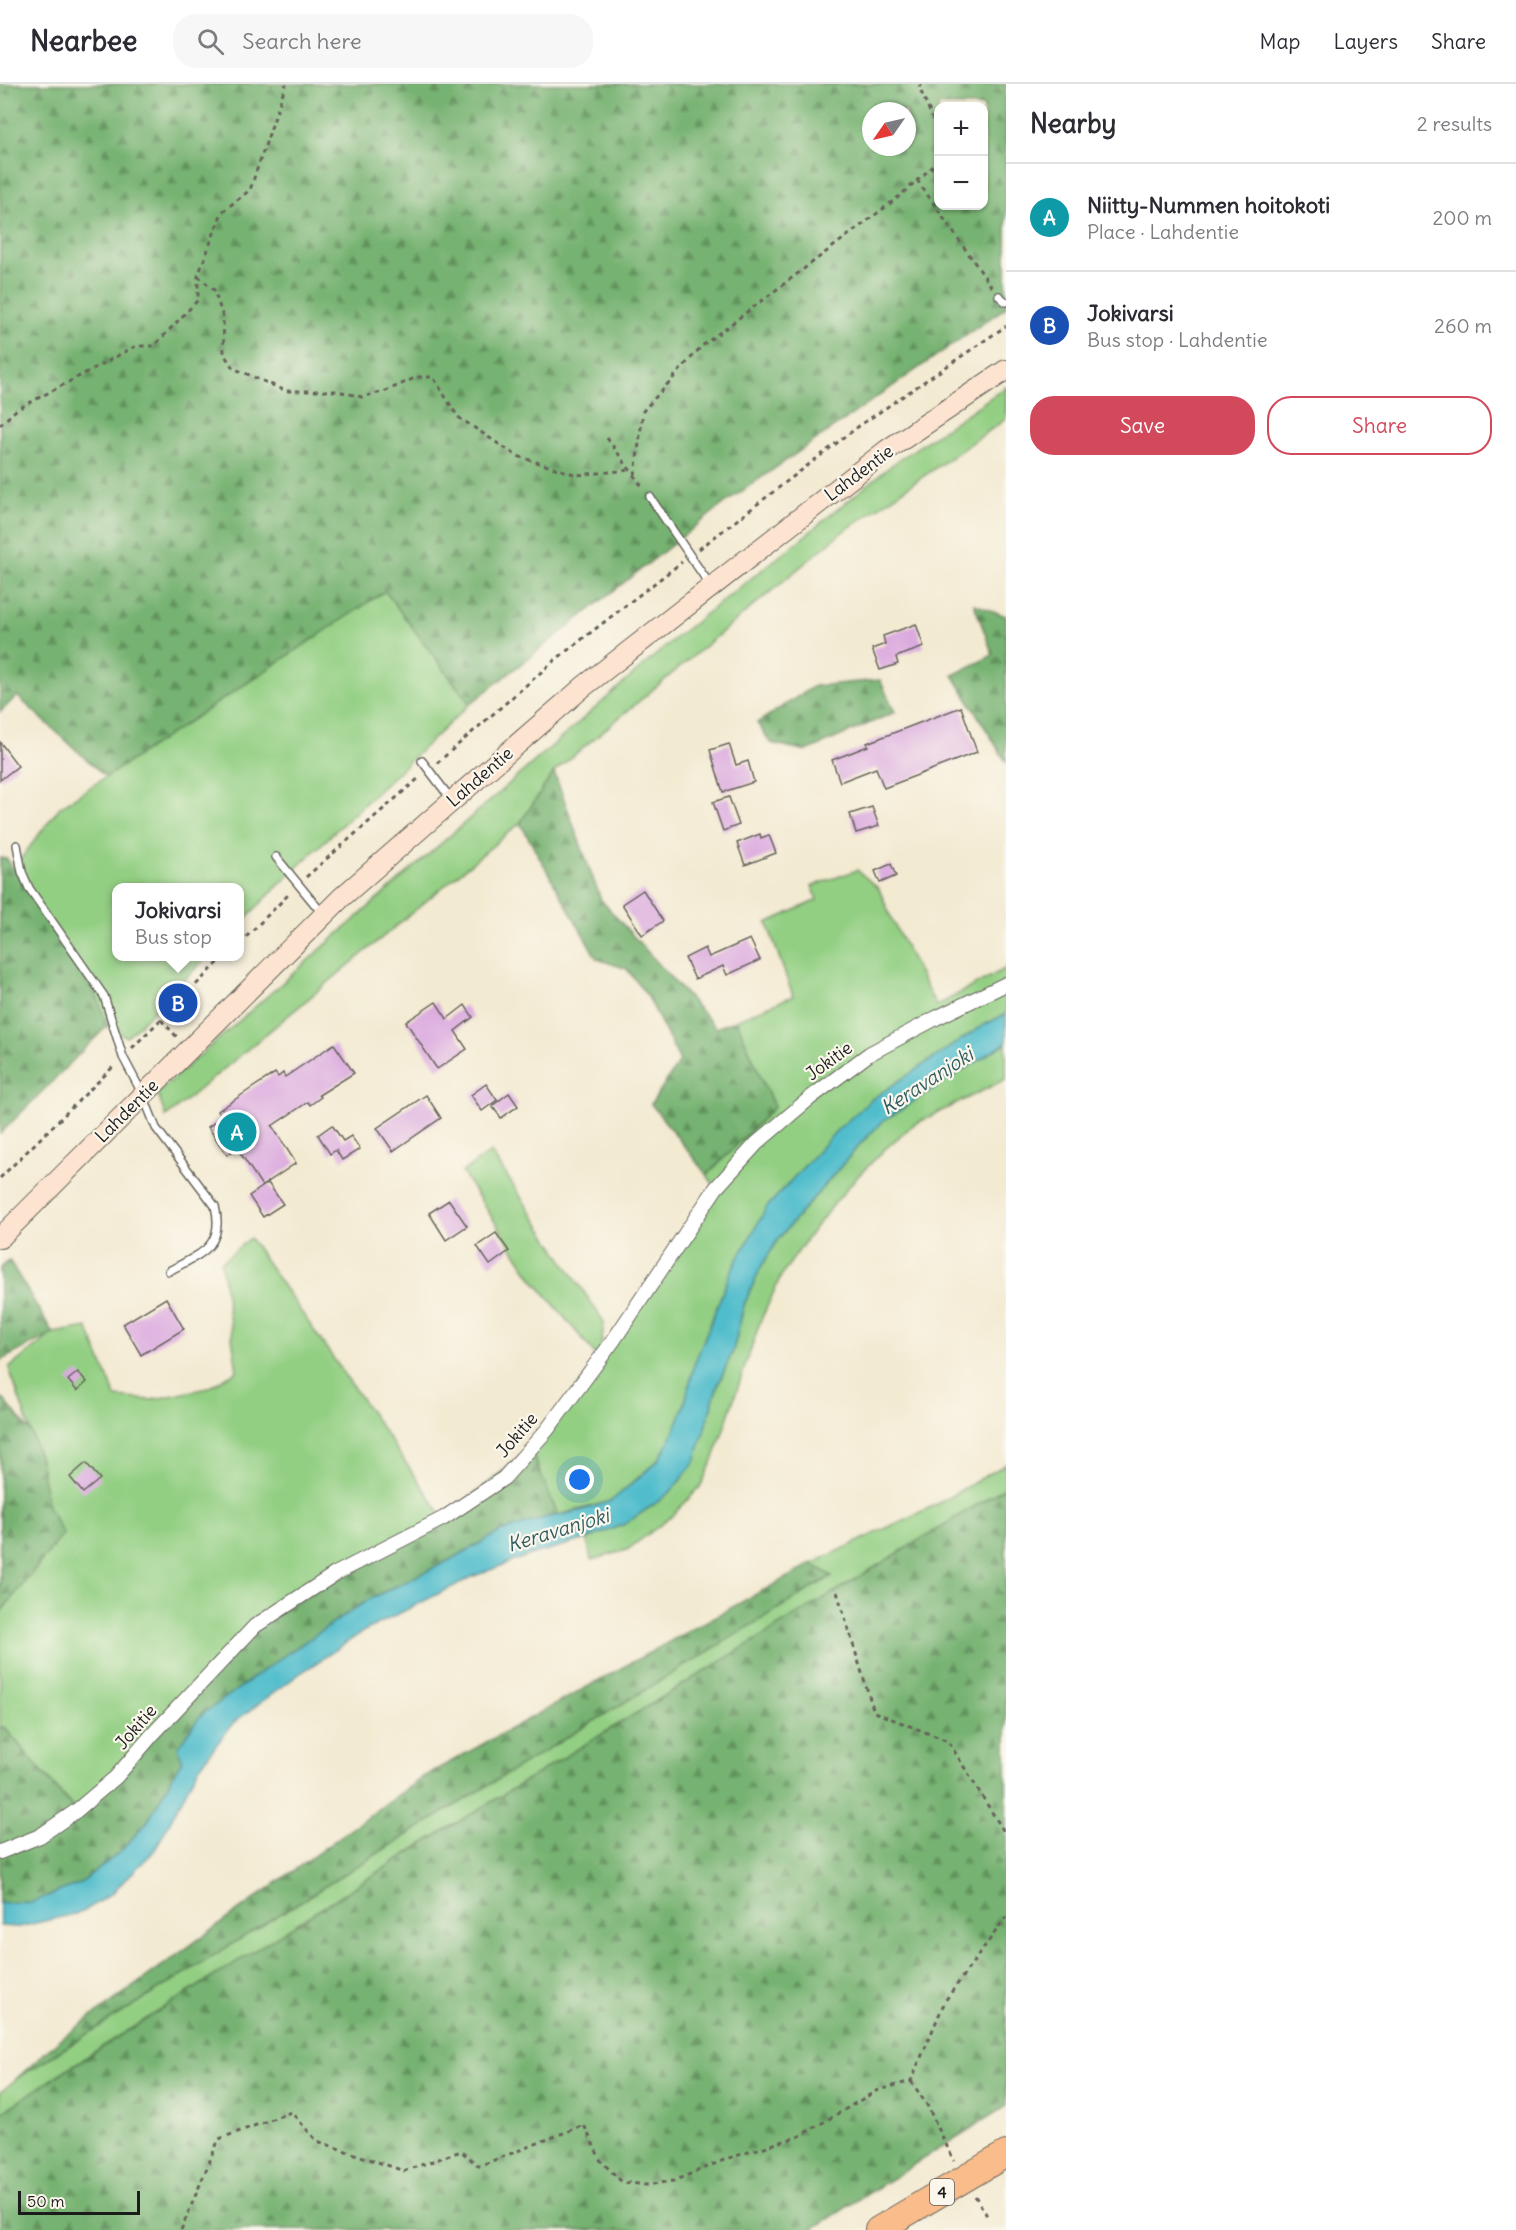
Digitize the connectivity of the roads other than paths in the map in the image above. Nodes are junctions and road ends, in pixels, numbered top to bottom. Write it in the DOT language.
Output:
graph roads {
  1 [pos="999,296"];
  2 [pos="1006,302"];
  3 [pos="1006,370"];
  4 [pos="650,497"];
  5 [pos="712,586"];
  6 [pos="422,760"];
  7 [pos="453,801"];
  8 [pos="17,845"];
  9 [pos="276,857"];
  10 [pos="323,915"];
  11 [pos="1006,984"];
  12 [pos="142,1095"];
  13 [pos="0,1238"];
  14 [pos="169,1271"];
  15 [pos="0,1852"];
  16 [pos="1006,2154"];
  17 [pos="878,2230"];
  1 -- 2 [label="lane"];
  3 -- 5 [label="main road, Lahdentie"];
  4 -- 5 [label="lane"];
  5 -- 7 [label="main road, Lahdentie"];
  6 -- 7 [label="lane"];
  7 -- 10 [label="main road, Lahdentie"];
  8 -- 12 [label="lane"];
  9 -- 10 [label="lane"];
  10 -- 12 [label="main road, Lahdentie"];
  11 -- 15 [label="street, Jokitie"];
  12 -- 13 [label="main road, Lahdentie"];
  12 -- 14 [label="lane"];
  16 -- 17 [label="highway, 4"];
}
